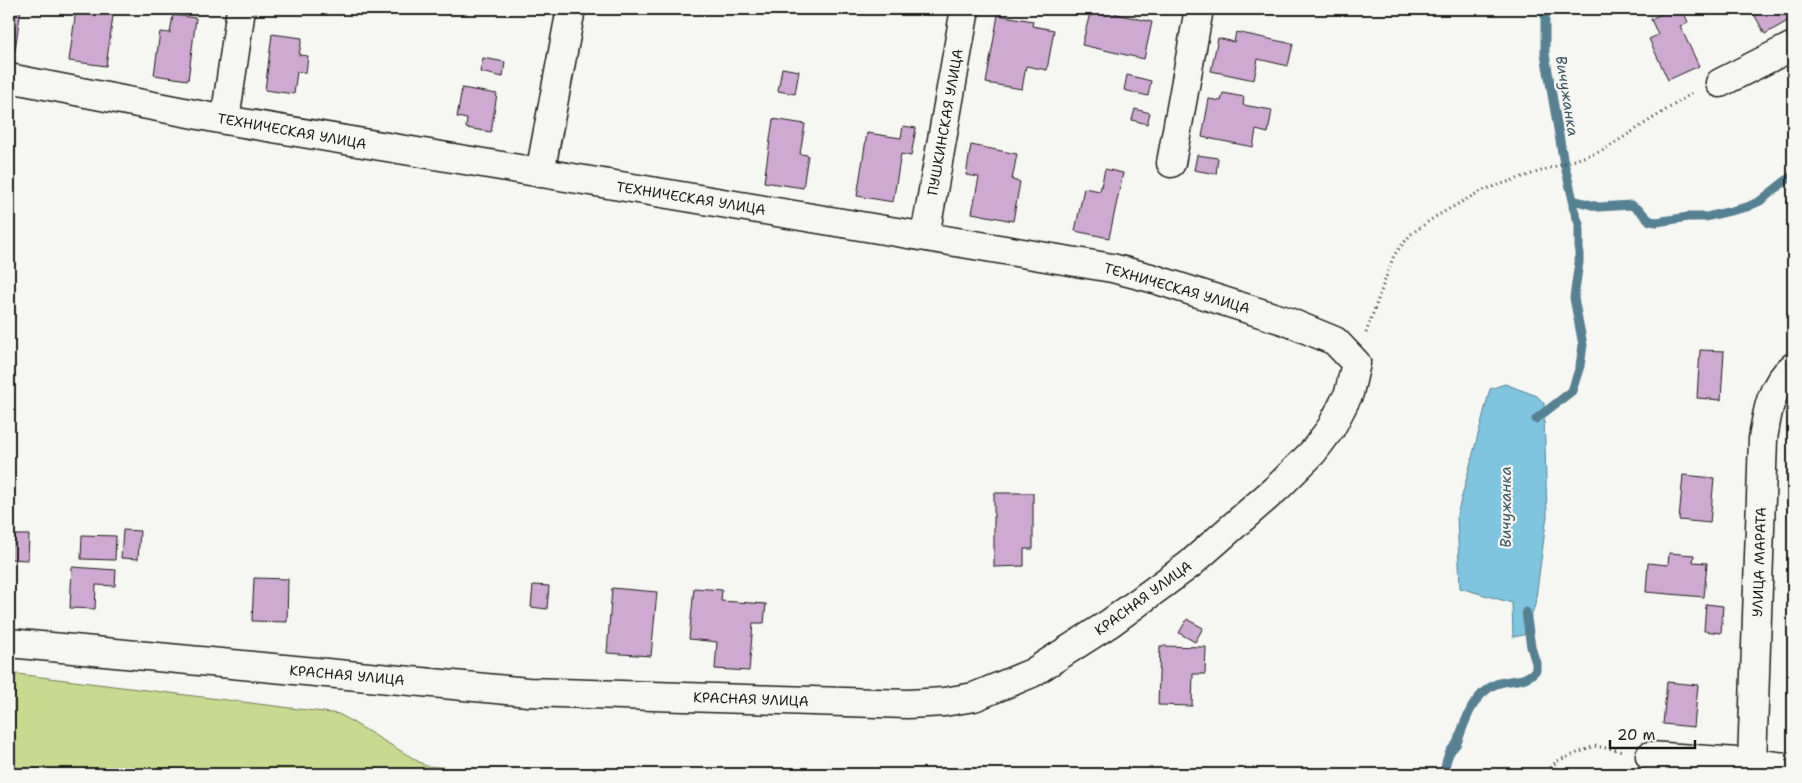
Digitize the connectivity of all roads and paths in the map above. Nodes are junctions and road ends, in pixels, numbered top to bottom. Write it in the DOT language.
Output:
graph roads {
  1 [pos="241,9"];
  2 [pos="572,9"];
  3 [pos="965,9"];
  4 [pos="1199,9"];
  5 [pos="1793,46"];
  6 [pos="9,78"];
  7 [pos="1720,83"];
  8 [pos="225,120"];
  9 [pos="1171,163"];
  10 [pos="540,174"];
  11 [pos="925,236"];
  12 [pos="1356,363"];
  13 [pos="1792,367"];
  14 [pos="9,643"];
  15 [pos="1650,756"];
  16 [pos="1752,763"];
  17 [pos="1793,768"];
  18 [pos="1543,774"];
  1 -- 8 [label="street"];
  2 -- 10 [label="street"];
  3 -- 11 [label="street, ПУШКИНСКАЯ УЛИЦА"];
  4 -- 9 [label="street"];
  5 -- 7 [label="street"];
  6 -- 8 [label="street, ТЕХНИЧЕСКАЯ УЛИЦА"];
  7 -- 12 [label="path"];
  8 -- 10 [label="street, ТЕХНИЧЕСКАЯ УЛИЦА"];
  10 -- 11 [label="street, ТЕХНИЧЕСКАЯ УЛИЦА"];
  11 -- 12 [label="street, ТЕХНИЧЕСКАЯ УЛИЦА"];
  12 -- 14 [label="street, КРАСНАЯ УЛИЦА"];
  13 -- 16 [label="street, УЛИЦА МАРАТА"];
  15 -- 16 [label="street"];
  15 -- 18 [label="path"];
  16 -- 17 [label="street"];
}
